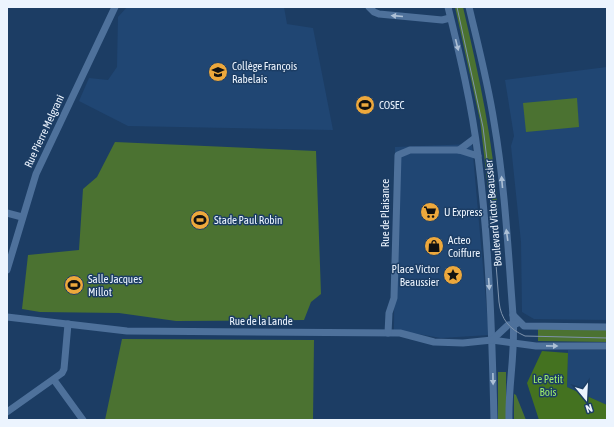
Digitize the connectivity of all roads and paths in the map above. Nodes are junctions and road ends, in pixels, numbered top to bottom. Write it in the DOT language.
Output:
graph roads {
  1 [pos="115,7"];
  2 [pos="369,7"];
  3 [pos="448,7"];
  4 [pos="469,7"];
  5 [pos="450,18"];
  6 [pos="475,138"];
  7 [pos="459,150"];
  8 [pos="478,156"];
  9 [pos="7,213"];
  10 [pos="22,217"];
  11 [pos="7,270"];
  12 [pos="513,315"];
  13 [pos="7,317"];
  14 [pos="68,324"];
  15 [pos="513,324"];
  16 [pos="524,326"];
  17 [pos="607,327"];
  18 [pos="388,333"];
  19 [pos="492,340"];
  20 [pos="513,344"];
  21 [pos="607,346"];
  22 [pos="54,380"];
  23 [pos="7,412"];
  24 [pos="83,420"];
  25 [pos="494,420"];
  26 [pos="509,420"];
  1 -- 10 [label="street, Rue Pierre Melgrani"];
  5 -- 2 [label="street, one-way"];
  3 -- 5 [label="street, Boulevard Victor Beaussier"];
  12 -- 4 [label="street, Boulevard Victor Beaussier, one-way"];
  5 -- 6 [label="street, Boulevard Victor Beaussier, one-way"];
  6 -- 7 [label="street"];
  6 -- 8 [label="street, Boulevard Victor Beaussier"];
  7 -- 8 [label="street, Rue de Plaisance"];
  7 -- 18 [label="street, Rue de Plaisance"];
  8 -- 19 [label="street, Boulevard Victor Beaussier, one-way"];
  9 -- 10 [label="street"];
  10 -- 11 [label="street, Rue Pierre Melgrani"];
  12 -- 15 [label="street, Boulevard Victor Beaussier"];
  12 -- 16 [label="street"];
  13 -- 14 [label="street, Rue de la Lande"];
  14 -- 18 [label="street, Rue de la Lande"];
  14 -- 22 [label="street"];
  15 -- 16 [label="street"];
  15 -- 19 [label="street"];
  15 -- 20 [label="street, Boulevard Victor Beaussier"];
  16 -- 17 [label="street"];
  18 -- 19 [label="street, Rue de la Lande"];
  19 -- 20 [label="street, Rue de la Lande"];
  19 -- 25 [label="street, Boulevard Victor Beaussier, one-way"];
  20 -- 21 [label="street, Rue de la Lande, one-way"];
  20 -- 26 [label="street, Boulevard Victor Beaussier"];
  22 -- 23 [label="street"];
  22 -- 24 [label="street"];
}
